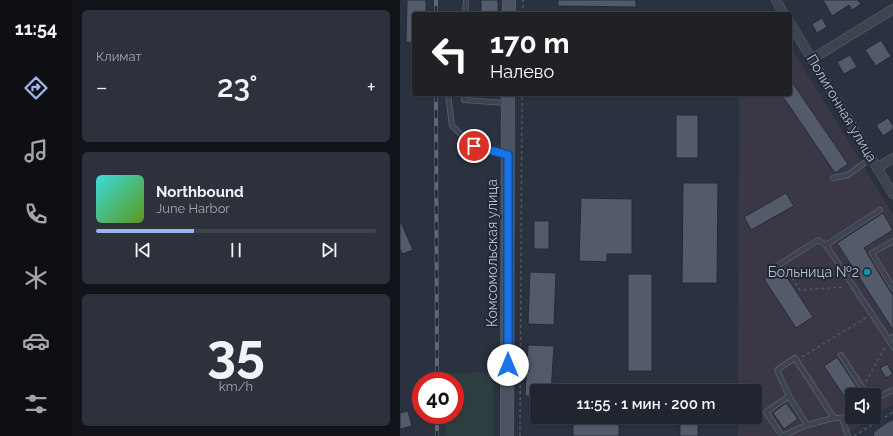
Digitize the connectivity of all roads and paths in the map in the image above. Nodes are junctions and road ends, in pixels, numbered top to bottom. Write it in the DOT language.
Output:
graph roads {
  1 [pos="466,0"];
  2 [pos="509,0"];
  3 [pos="523,0"];
  4 [pos="776,0"];
  5 [pos="893,9"];
  6 [pos="466,12"];
  7 [pos="509,12"];
  8 [pos="523,12"];
  9 [pos="783,12"];
  10 [pos="792,26"];
  11 [pos="812,59"];
  12 [pos="448,96"];
  13 [pos="464,96"];
  14 [pos="522,96"];
  15 [pos="508,98"];
  16 [pos="508,155"];
  17 [pos="871,158"];
  18 [pos="893,158"];
  19 [pos="877,168"];
  20 [pos="833,178"];
  21 [pos="893,194"];
  22 [pos="880,210"];
  23 [pos="893,241"];
  24 [pos="826,245"];
  25 [pos="780,265"];
  26 [pos="854,287"];
  27 [pos="893,288"];
  28 [pos="872,314"];
  29 [pos="891,338"];
  30 [pos="893,346"];
  31 [pos="841,355"];
  32 [pos="797,360"];
  33 [pos="863,388"];
  34 [pos="893,390"];
  35 [pos="789,396"];
  36 [pos="881,396"];
  37 [pos="893,412"];
  38 [pos="845,416"];
  39 [pos="834,418"];
  40 [pos="842,418"];
  41 [pos="807,425"];
  42 [pos="893,428"];
  43 [pos="507,436"];
  44 [pos="520,436"];
  45 [pos="848,436"];
  46 [pos="854,436"];
  47 [pos="881,436"];
  1 -- 6 [label="lane"];
  2 -- 7 [label="street"];
  3 -- 8 [label="path"];
  4 -- 9 [label="street"];
  5 -- 11 [label="street"];
  10 -- 11 [label="street, Полигонная улица"];
  11 -- 17 [label="street, Полигонная улица"];
  12 -- 16 [label="lane"];
  13 -- 15 [label="lane"];
  14 -- 44 [label="path"];
  15 -- 16 [label="street, Комсомольская улица"];
  16 -- 43 [label="street, Комсомольская улица"];
  17 -- 19 [label="street, Полигонная улица"];
  17 -- 20 [label="lane"];
  18 -- 19 [label="street"];
  19 -- 21 [label="street, Полигонная улица"];
  22 -- 24 [label="lane"];
  23 -- 27 [label="lane"];
  24 -- 25 [label="lane"];
  24 -- 26 [label="lane"];
  25 -- 26 [label="path"];
  26 -- 28 [label="lane"];
  28 -- 29 [label="lane"];
  28 -- 32 [label="path"];
  29 -- 30 [label="lane"];
  29 -- 33 [label="path"];
  31 -- 33 [label="lane"];
  32 -- 35 [label="lane"];
  32 -- 39 [label="lane"];
  34 -- 36 [label="lane"];
  35 -- 41 [label="lane"];
  35 -- 41 [label="lane"];
  37 -- 46 [label="path"];
  38 -- 40 [label="lane"];
  39 -- 40 [label="lane"];
  39 -- 41 [label="lane"];
  40 -- 45 [label="lane"];
  42 -- 47 [label="street"];
}
